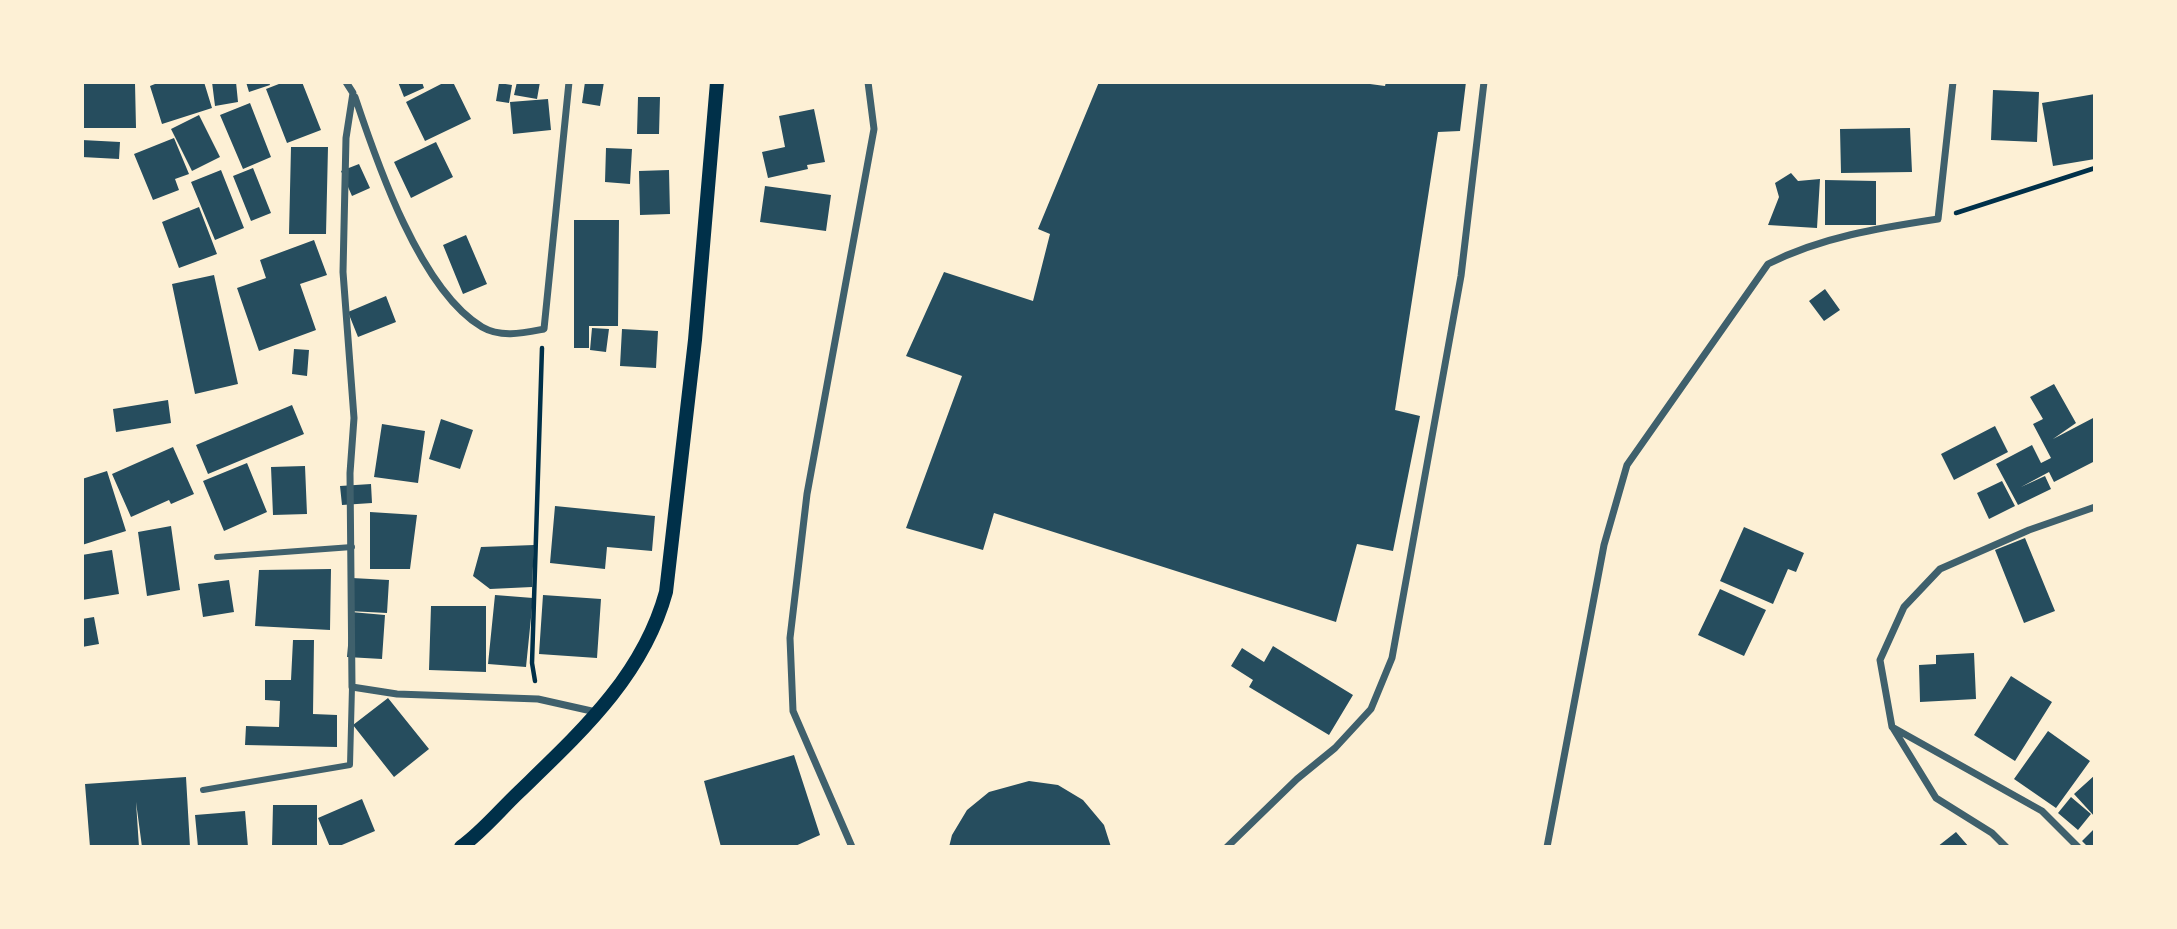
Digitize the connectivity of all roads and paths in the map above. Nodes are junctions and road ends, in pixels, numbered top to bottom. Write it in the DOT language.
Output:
graph roads {
  1 [pos="346,82"];
  2 [pos="569,82"];
  3 [pos="717,82"];
  4 [pos="868,82"];
  5 [pos="1484,82"];
  6 [pos="1953,82"];
  7 [pos="354,93"];
  8 [pos="2095,168"];
  9 [pos="1938,219"];
  10 [pos="544,329"];
  11 [pos="2093,505"];
  12 [pos="352,547"];
  13 [pos="217,557"];
  14 [pos="352,687"];
  15 [pos="538,699"];
  16 [pos="600,711"];
  17 [pos="1892,727"];
  18 [pos="203,790"];
  19 [pos="461,847"];
  20 [pos="852,847"];
  21 [pos="1227,847"];
  22 [pos="1547,847"];
  23 [pos="2006,847"];
  24 [pos="2078,847"];
  1 -- 7 [label="street"];
  2 -- 10 [label="street"];
  3 -- 16 [label="main road"];
  4 -- 20 [label="street"];
  5 -- 21 [label="street"];
  6 -- 9 [label="street"];
  7 -- 10 [label="street"];
  7 -- 12 [label="street"];
  8 -- 9 [label="path"];
  9 -- 22 [label="street"];
  10 -- 15 [label="path"];
  11 -- 17 [label="street"];
  12 -- 13 [label="street"];
  12 -- 14 [label="street"];
  14 -- 15 [label="street"];
  14 -- 18 [label="street"];
  15 -- 16 [label="street"];
  16 -- 19 [label="main road"];
  17 -- 23 [label="street"];
  17 -- 24 [label="street"];
}
